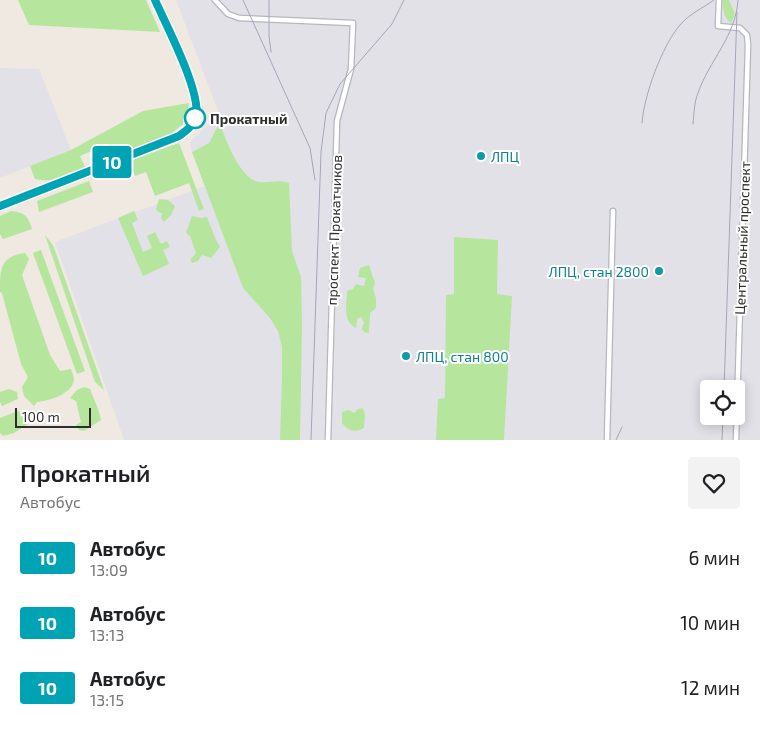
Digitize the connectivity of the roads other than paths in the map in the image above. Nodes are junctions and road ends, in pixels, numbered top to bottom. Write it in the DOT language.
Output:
graph roads {
  1 [pos="155,0"];
  2 [pos="215,0"];
  3 [pos="719,0"];
  4 [pos="0,206"];
  5 [pos="613,211"];
  6 [pos="328,440"];
  7 [pos="607,440"];
  8 [pos="736,440"];
  1 -- 4 [label="street"];
  2 -- 6 [label="street, проспект Прокатчиков"];
  3 -- 8 [label="street, Центральный проспект"];
  5 -- 7 [label="street"];
}
